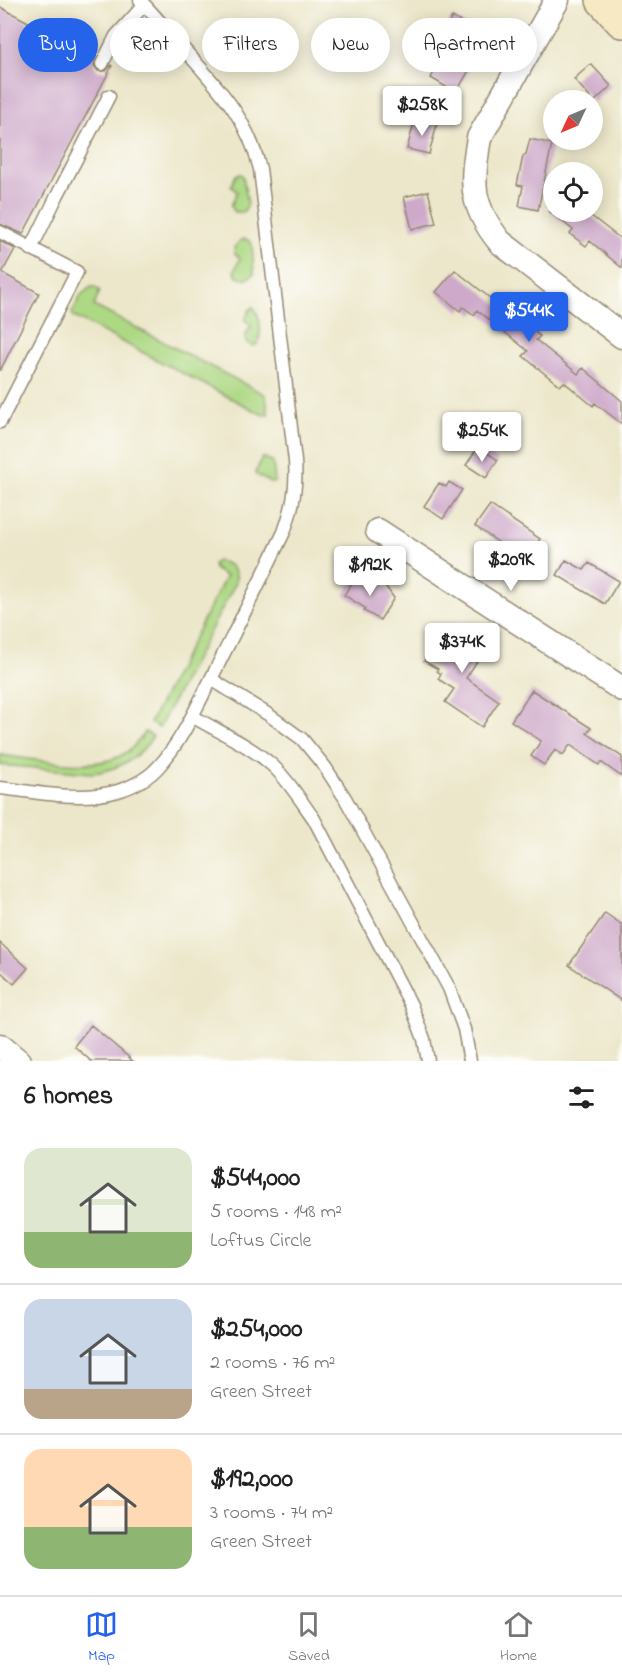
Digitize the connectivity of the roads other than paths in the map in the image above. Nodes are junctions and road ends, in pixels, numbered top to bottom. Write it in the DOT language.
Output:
graph roads {
  1 [pos="557,0"];
  2 [pos="603,0"];
  3 [pos="142,2"];
  4 [pos="622,21"];
  5 [pos="102,64"];
  6 [pos="109,96"];
  7 [pos="0,232"];
  8 [pos="32,249"];
  9 [pos="622,336"];
  10 [pos="0,422"];
  11 [pos="378,531"];
  12 [pos="211,679"];
  13 [pos="622,689"];
  14 [pos="192,716"];
  15 [pos="0,788"];
  16 [pos="0,1046"];
  17 [pos="18,1061"];
  18 [pos="428,1061"];
  19 [pos="470,1061"];
  1 -- 9 [label="street"];
  2 -- 4 [label="main road"];
  3 -- 5 [label="lane"];
  3 -- 12 [label="lane"];
  6 -- 8 [label="lane"];
  7 -- 8 [label="lane"];
  8 -- 10 [label="lane"];
  11 -- 13 [label="street"];
  12 -- 14 [label="lane"];
  12 -- 19 [label="lane"];
  14 -- 15 [label="lane"];
  14 -- 18 [label="lane"];
  16 -- 17 [label="street"];
}
